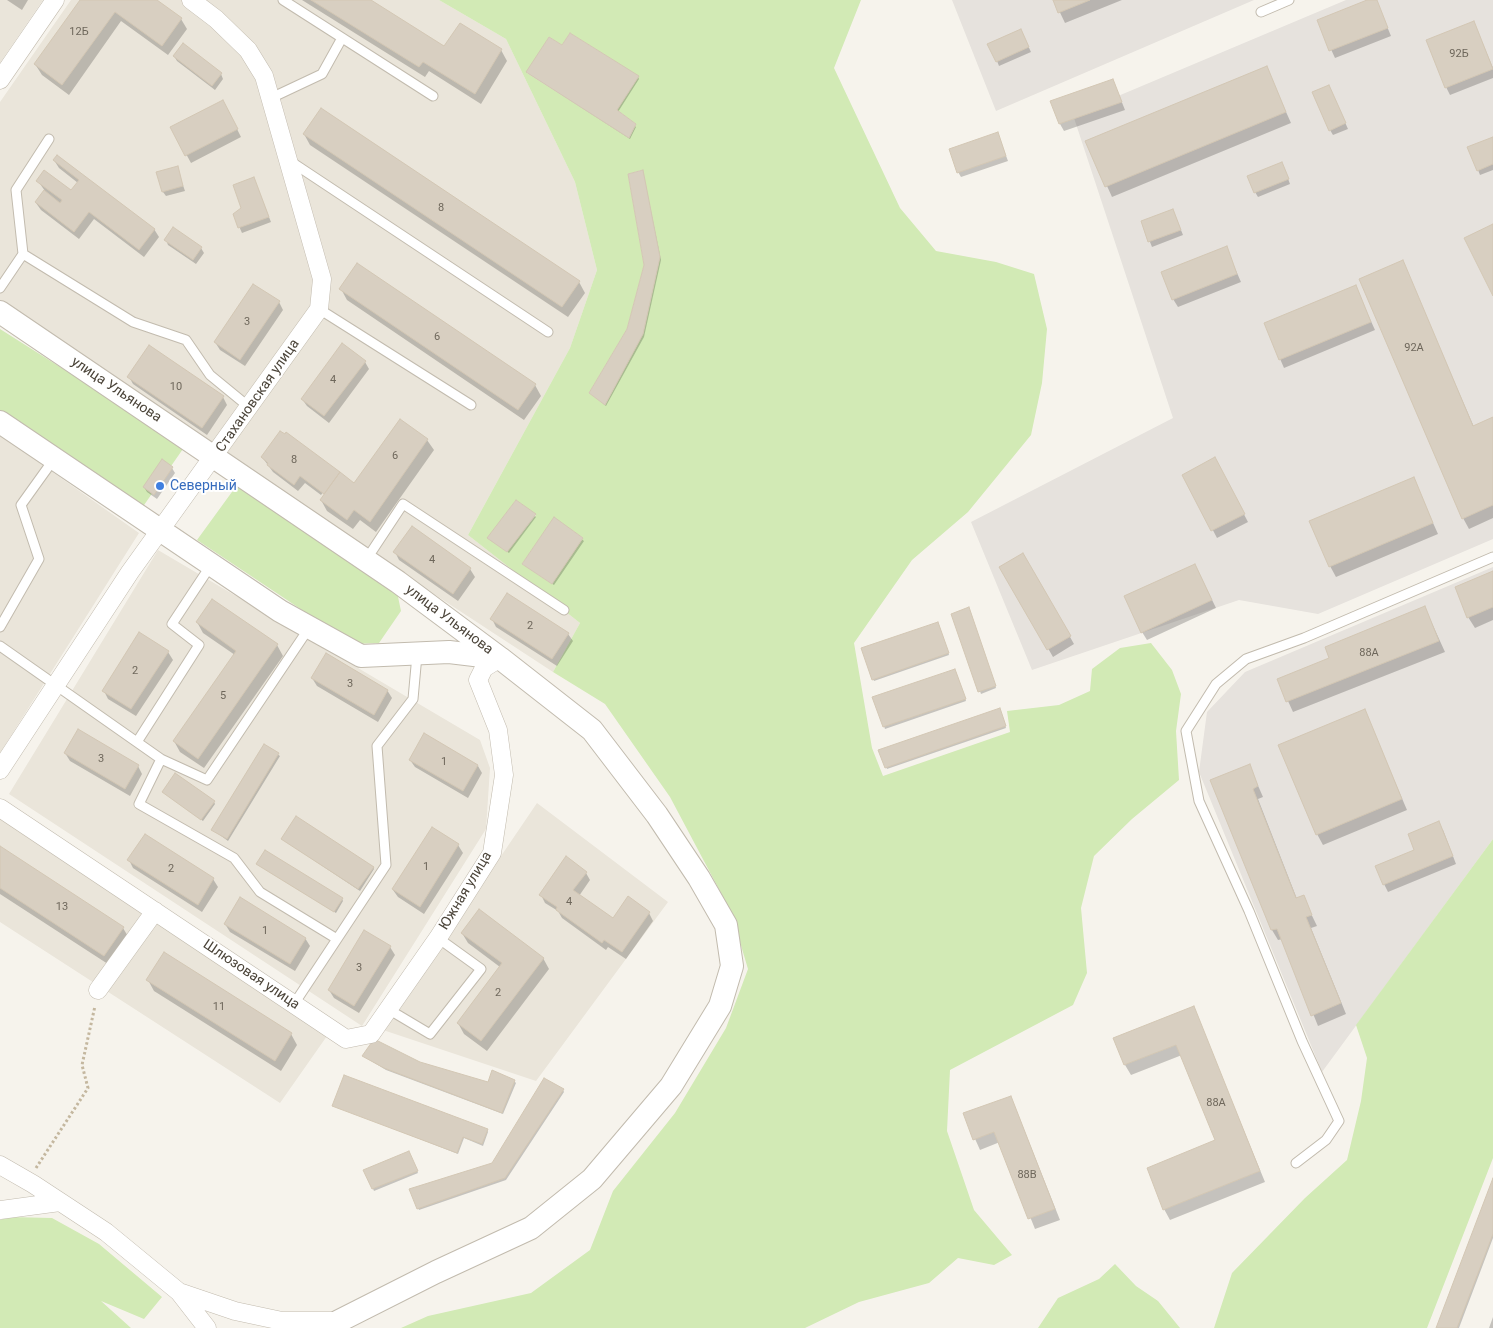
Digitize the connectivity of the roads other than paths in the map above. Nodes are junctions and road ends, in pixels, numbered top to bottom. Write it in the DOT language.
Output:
graph roads {
  1 [pos="55,0"];
  2 [pos="191,0"];
  3 [pos="283,0"];
  4 [pos="1289,0"];
  5 [pos="1261,12"];
  6 [pos="342,38"];
  7 [pos="0,80"];
  8 [pos="434,96"];
  9 [pos="271,98"];
  10 [pos="49,139"];
  11 [pos="288,159"];
  12 [pos="23,254"];
  13 [pos="0,288"];
  14 [pos="320,309"];
  15 [pos="0,312"];
  16 [pos="548,332"];
  17 [pos="471,404"];
  18 [pos="249,407"];
  19 [pos="0,422"];
  20 [pos="214,456"];
  21 [pos="54,459"];
  22 [pos="161,531"];
  23 [pos="1493,557"];
  24 [pos="366,560"];
  25 [pos="211,564"];
  26 [pos="564,610"];
  27 [pos="0,627"];
  28 [pos="309,627"];
  29 [pos="0,646"];
  30 [pos="418,653"];
  31 [pos="500,658"];
  32 [pos="57,684"];
  33 [pos="137,742"];
  34 [pos="161,759"];
  35 [pos="0,770"];
  36 [pos="0,808"];
  37 [pos="155,911"];
  38 [pos="438,938"];
  39 [pos="337,939"];
  40 [pos="98,990"];
  41 [pos="294,1004"];
  42 [pos="388,1009"];
  43 [pos="346,1039"];
  44 [pos="1296,1163"];
  45 [pos="0,1165"];
  46 [pos="60,1202"];
  47 [pos="0,1210"];
  48 [pos="180,1292"];
  49 [pos="334,1324"];
  50 [pos="207,1328"];
  1 -- 7 [label="street"];
  2 -- 9 [label="street"];
  3 -- 6 [label="lane"];
  4 -- 5 [label="lane"];
  6 -- 8 [label="lane"];
  6 -- 9 [label="lane"];
  9 -- 11 [label="street"];
  10 -- 12 [label="lane"];
  11 -- 14 [label="street"];
  11 -- 16 [label="lane"];
  12 -- 13 [label="lane"];
  12 -- 18 [label="lane"];
  14 -- 17 [label="lane"];
  14 -- 18 [label="street, Стахановская улица"];
  15 -- 20 [label="street, улица Ульянова"];
  18 -- 20 [label="street, Стахановская улица"];
  19 -- 21 [label="street, улица Ульянова"];
  20 -- 22 [label="street, Стахановская улица"];
  20 -- 24 [label="street, улица Ульянова"];
  21 -- 22 [label="street, улица Ульянова"];
  21 -- 27 [label="lane"];
  22 -- 25 [label="street, улица Ульянова"];
  22 -- 32 [label="street, Стахановская улица"];
  23 -- 44 [label="lane"];
  24 -- 26 [label="lane"];
  24 -- 31 [label="street, улица Ульянова"];
  25 -- 28 [label="street, улица Ульянова"];
  25 -- 33 [label="lane"];
  28 -- 30 [label="street, улица Ульянова"];
  28 -- 34 [label="lane"];
  29 -- 32 [label="lane"];
  30 -- 31 [label="street, улица Ульянова"];
  30 -- 39 [label="lane"];
  31 -- 38 [label="street, Южная улица"];
  31 -- 49 [label="street"];
  32 -- 33 [label="lane"];
  32 -- 35 [label="street, Стахановская улица"];
  33 -- 34 [label="lane"];
  34 -- 39 [label="lane"];
  36 -- 37 [label="street, Шлюзовая улица"];
  37 -- 40 [label="street"];
  37 -- 41 [label="street, Шлюзовая улица"];
  38 -- 42 [label="street, Южная улица"];
  38 -- 42 [label="lane"];
  39 -- 41 [label="lane"];
  41 -- 43 [label="street, Шлюзовая улица"];
  42 -- 43 [label="street, Южная улица"];
  45 -- 46 [label="street"];
  46 -- 47 [label="street"];
  46 -- 48 [label="street"];
  48 -- 49 [label="street"];
  48 -- 50 [label="street"];
}
